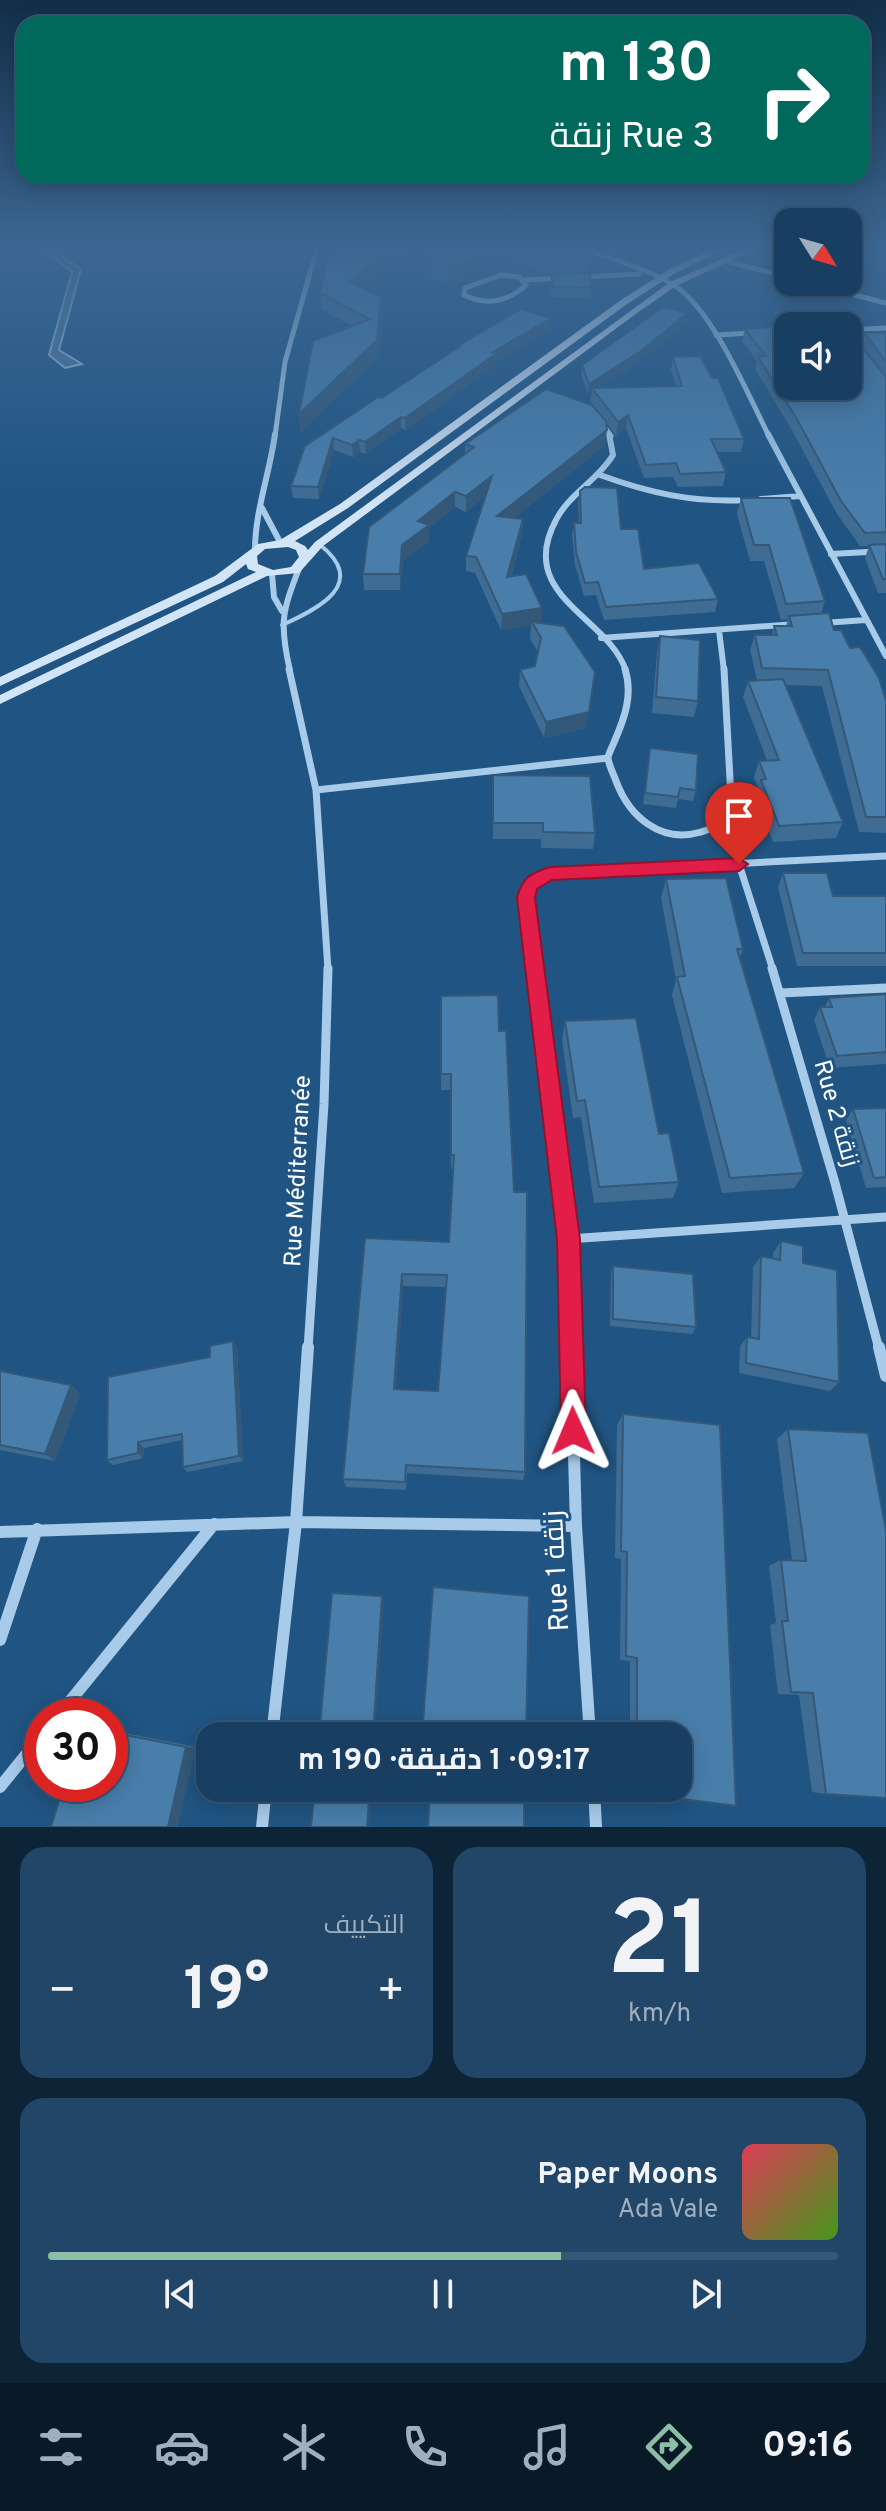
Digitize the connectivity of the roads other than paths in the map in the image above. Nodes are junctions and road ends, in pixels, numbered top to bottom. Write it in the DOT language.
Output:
graph roads {
  1 [pos="293,333"];
  2 [pos="584,333"];
  3 [pos="609,333"];
  4 [pos="753,333"];
  5 [pos="716,335"];
  6 [pos="592,414"];
  7 [pos="600,475"];
  8 [pos="800,496"];
  9 [pos="262,508"];
  10 [pos="282,542"];
  11 [pos="319,544"];
  12 [pos="886,551"];
  13 [pos="253,553"];
  14 [pos="831,554"];
  15 [pos="302,564"];
  16 [pos="268,574"];
  17 [pos="282,611"];
  18 [pos="866,620"];
  19 [pos="282,625"];
  20 [pos="719,630"];
  21 [pos="601,638"];
  22 [pos="885,651"];
  23 [pos="0,682"];
  24 [pos="0,700"];
  25 [pos="608,758"];
  26 [pos="316,790"];
  27 [pos="886,856"];
  28 [pos="739,864"];
  29 [pos="886,988"];
  30 [pos="781,993"];
  31 [pos="886,1217"];
  32 [pos="847,1219"];
  33 [pos="568,1239"];
  34 [pos="886,1376"];
  35 [pos="296,1522"];
  36 [pos="214,1524"];
  37 [pos="576,1526"];
  38 [pos="37,1529"];
  39 [pos="0,1532"];
  40 [pos="0,1640"];
  41 [pos="73,1698"];
  42 [pos="274,1722"];
  43 [pos="589,1722"];
  44 [pos="24,1757"];
  45 [pos="0,1787"];
  46 [pos="265,1802"];
  47 [pos="595,1802"];
  48 [pos="262,1827"];
  49 [pos="596,1827"];
  1 -- 9 [label="street"];
  2 -- 10 [label="street"];
  3 -- 11 [label="street"];
  4 -- 5 [label="street"];
  5 -- 8 [label="street"];
  6 -- 7 [label="street"];
  7 -- 8 [label="street"];
  7 -- 21 [label="street"];
  8 -- 14 [label="street"];
  9 -- 10 [label="street"];
  9 -- 13 [label="street"];
  10 -- 13 [label="street"];
  10 -- 15 [label="street"];
  11 -- 15 [label="street"];
  11 -- 19 [label="lane"];
  12 -- 14 [label="street"];
  13 -- 16 [label="street"];
  13 -- 23 [label="street"];
  14 -- 18 [label="street"];
  15 -- 16 [label="street"];
  15 -- 17 [label="street, Rue Méditerranée"];
  16 -- 17 [label="street, Rue Méditerranée"];
  16 -- 24 [label="street"];
  17 -- 19 [label="street, Rue Méditerranée"];
  18 -- 20 [label="street"];
  18 -- 22 [label="street"];
  19 -- 26 [label="street, Rue Méditerranée"];
  20 -- 21 [label="street"];
  20 -- 25 [label="street"];
  21 -- 25 [label="street"];
  25 -- 26 [label="street"];
  26 -- 35 [label="street, Rue Méditerranée"];
  27 -- 28 [label="street"];
  28 -- 30 [label="street, Rue 2 زنقة"];
  28 -- 33 [label="street, Rue 1 زنقة"];
  29 -- 30 [label="street"];
  30 -- 32 [label="street, Rue 2 زنقة"];
  31 -- 32 [label="street"];
  32 -- 33 [label="street"];
  32 -- 34 [label="street, Rue 2 زنقة"];
  33 -- 37 [label="street, Rue 1 زنقة"];
  35 -- 36 [label="street"];
  35 -- 37 [label="street"];
  35 -- 42 [label="street, Rue Méditerranée"];
  36 -- 38 [label="street"];
  36 -- 41 [label="street"];
  37 -- 43 [label="street, Rue 1 زنقة"];
  38 -- 39 [label="street"];
  38 -- 40 [label="street"];
  44 -- 45 [label="street"];
  46 -- 48 [label="street"];
  47 -- 49 [label="street"];
}
